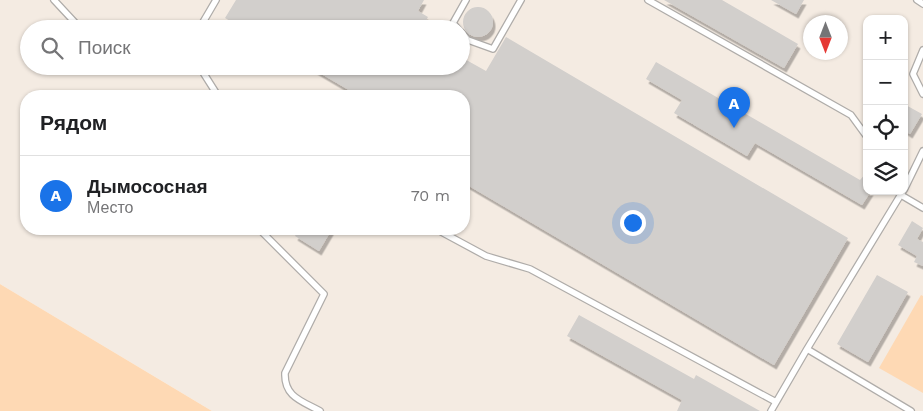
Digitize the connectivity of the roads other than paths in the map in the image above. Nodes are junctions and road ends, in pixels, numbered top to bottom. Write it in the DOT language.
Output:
graph roads {
  1 [pos="54,0"];
  2 [pos="216,0"];
  3 [pos="466,0"];
  4 [pos="521,0"];
  5 [pos="648,0"];
  6 [pos="917,0"];
  7 [pos="923,4"];
  8 [pos="73,20"];
  9 [pos="204,20"];
  10 [pos="455,20"];
  11 [pos="470,41"];
  12 [pos="923,50"];
  13 [pos="205,75"];
  14 [pos="214,90"];
  15 [pos="923,94"];
  16 [pos="863,132"];
  17 [pos="923,151"];
  18 [pos="910,180"];
  19 [pos="908,183"];
  20 [pos="901,195"];
  21 [pos="907,195"];
  22 [pos="923,208"];
  23 [pos="265,235"];
  24 [pos="447,235"];
  25 [pos="808,349"];
  26 [pos="776,402"];
  27 [pos="320,411"];
  28 [pos="771,411"];
  29 [pos="911,411"];
  1 -- 8 [label="lane"];
  2 -- 9 [label="lane"];
  3 -- 10 [label="lane"];
  4 -- 11 [label="lane"];
  5 -- 16 [label="lane"];
  6 -- 7 [label="lane"];
  12 -- 15 [label="lane"];
  13 -- 14 [label="lane"];
  17 -- 18 [label="lane"];
  18 -- 19 [label="lane"];
  20 -- 25 [label="lane"];
  21 -- 22 [label="lane"];
  23 -- 27 [label="lane"];
  24 -- 26 [label="lane"];
  25 -- 26 [label="lane"];
  25 -- 29 [label="lane"];
  26 -- 28 [label="lane"];
}
